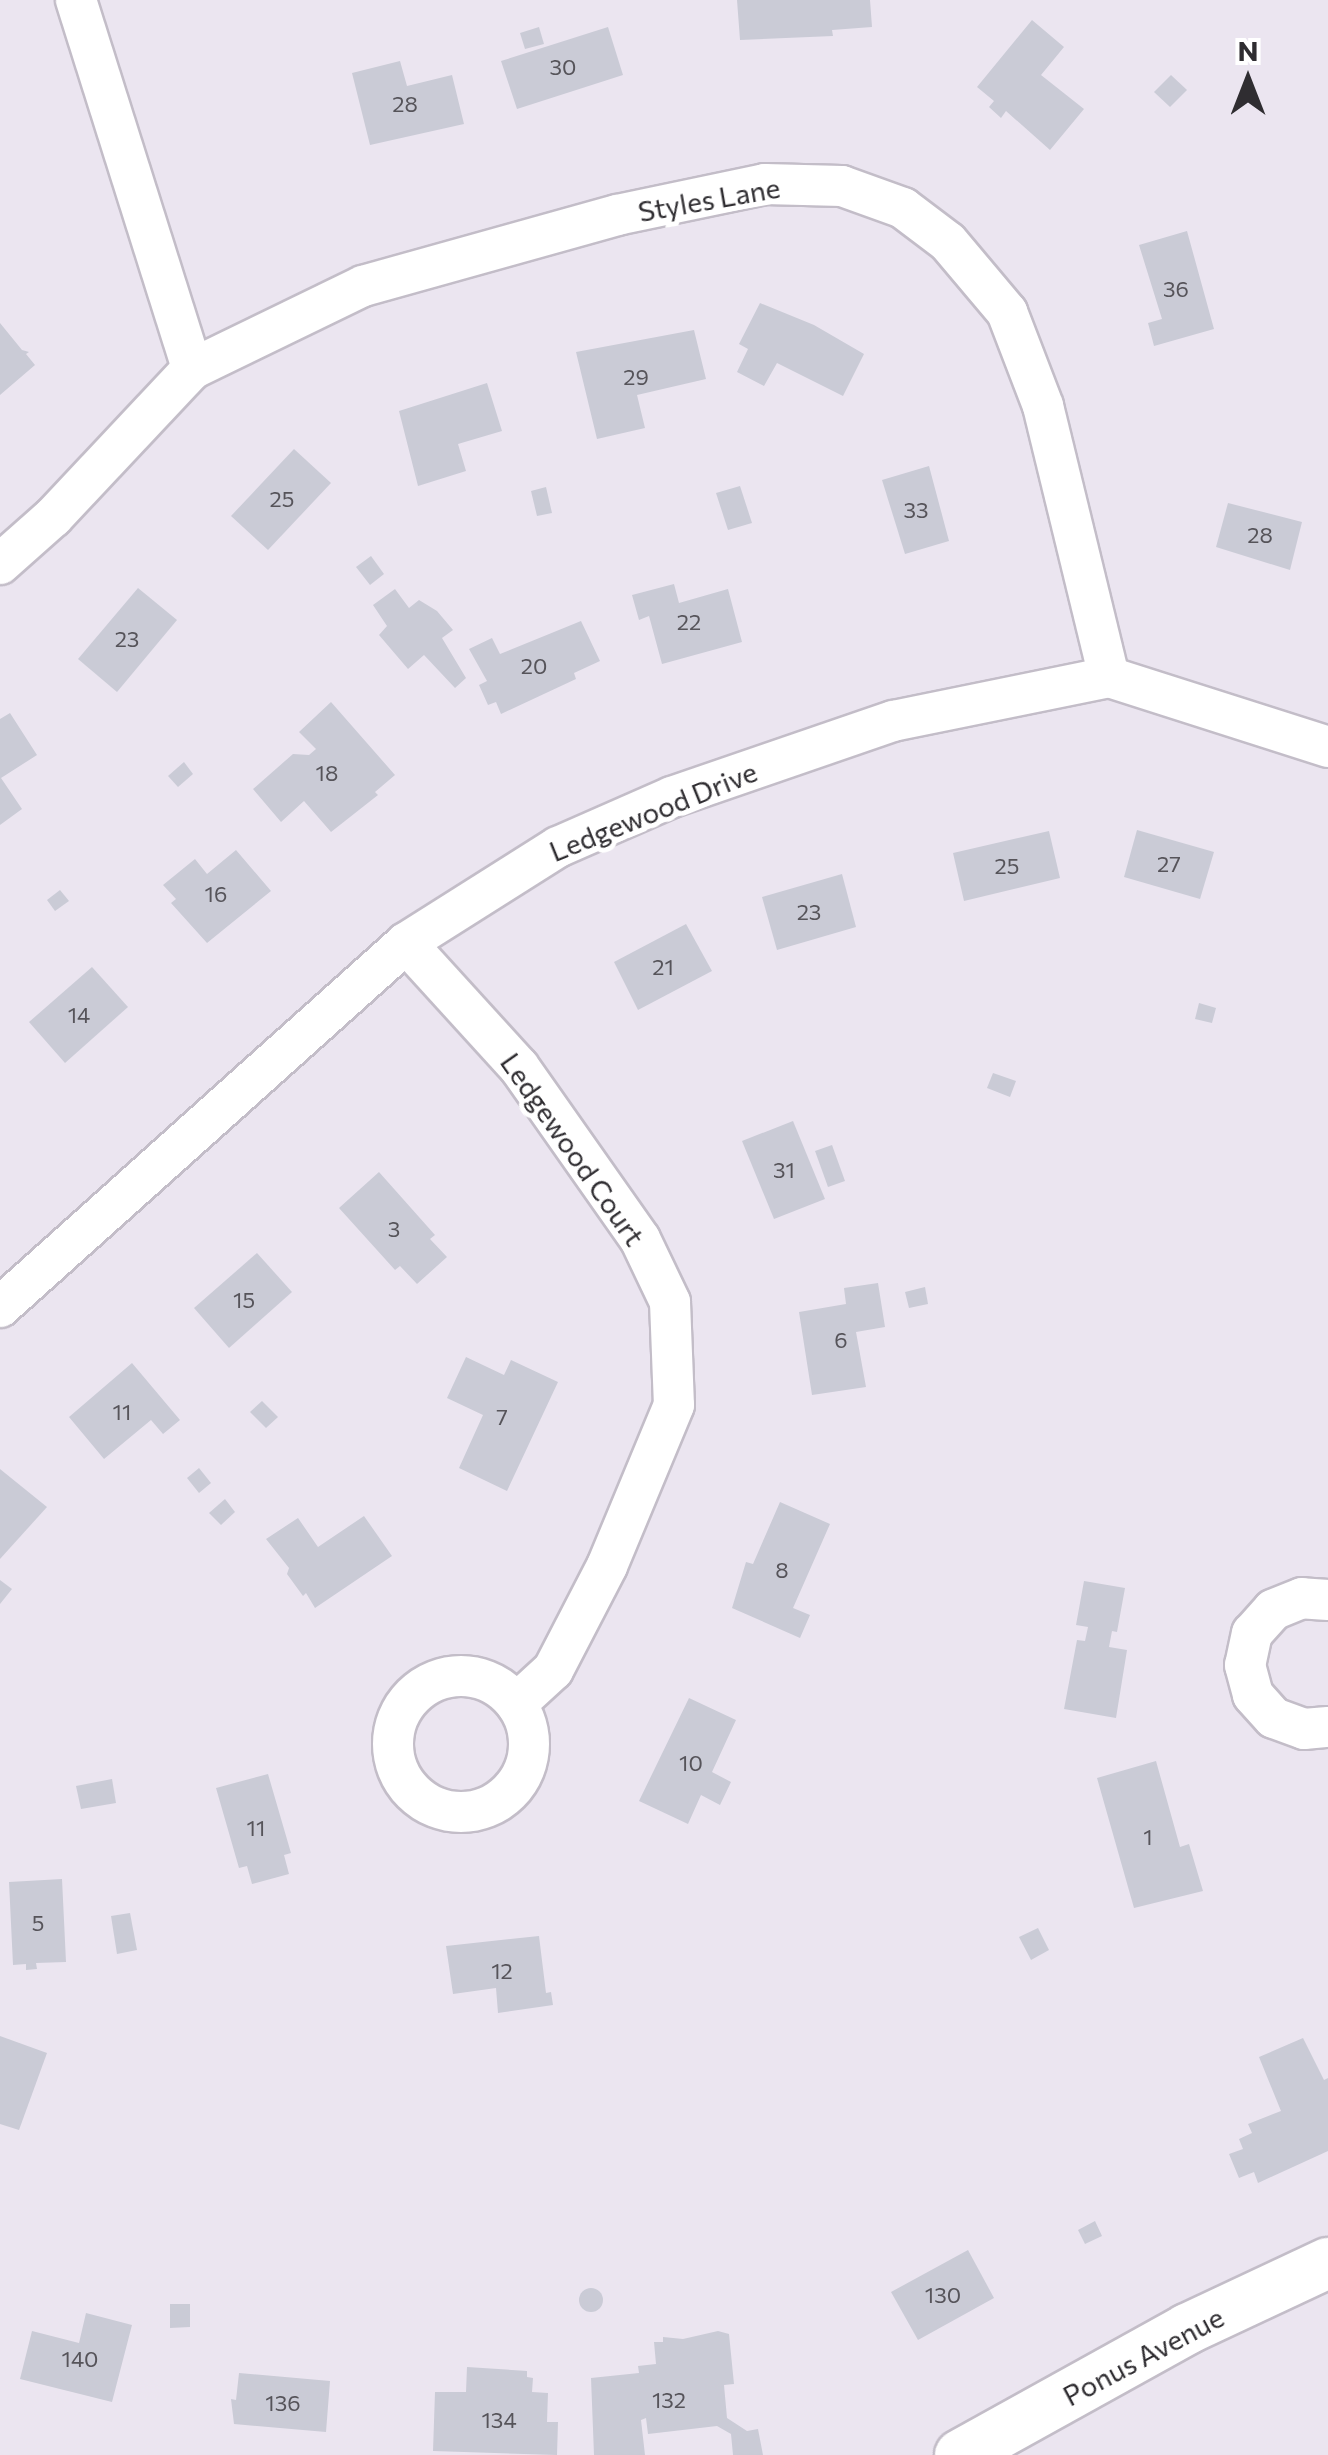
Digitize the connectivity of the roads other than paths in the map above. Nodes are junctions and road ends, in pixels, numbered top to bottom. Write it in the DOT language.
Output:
graph roads {
  1 [pos="76,0"];
  2 [pos="192,369"];
  3 [pos="0,564"];
  4 [pos="1109,678"];
  5 [pos="1328,747"];
  6 [pos="406,944"];
  7 [pos="0,1307"];
  8 [pos="1328,1600"];
  9 [pos="516,1704"];
  10 [pos="1328,1727"];
  11 [pos="1328,2263"];
  12 [pos="960,2455"];
  1 -- 2 [label="street"];
  2 -- 3 [label="street, Styles Lane"];
  2 -- 4 [label="street, Styles Lane"];
  4 -- 5 [label="street, Ledgewood Drive"];
  4 -- 6 [label="street, Ledgewood Drive"];
  6 -- 7 [label="street, Ledgewood Drive"];
  6 -- 9 [label="street, Ledgewood Court"];
  8 -- 10 [label="street"];
  11 -- 12 [label="street, Ponus Avenue"];
}
